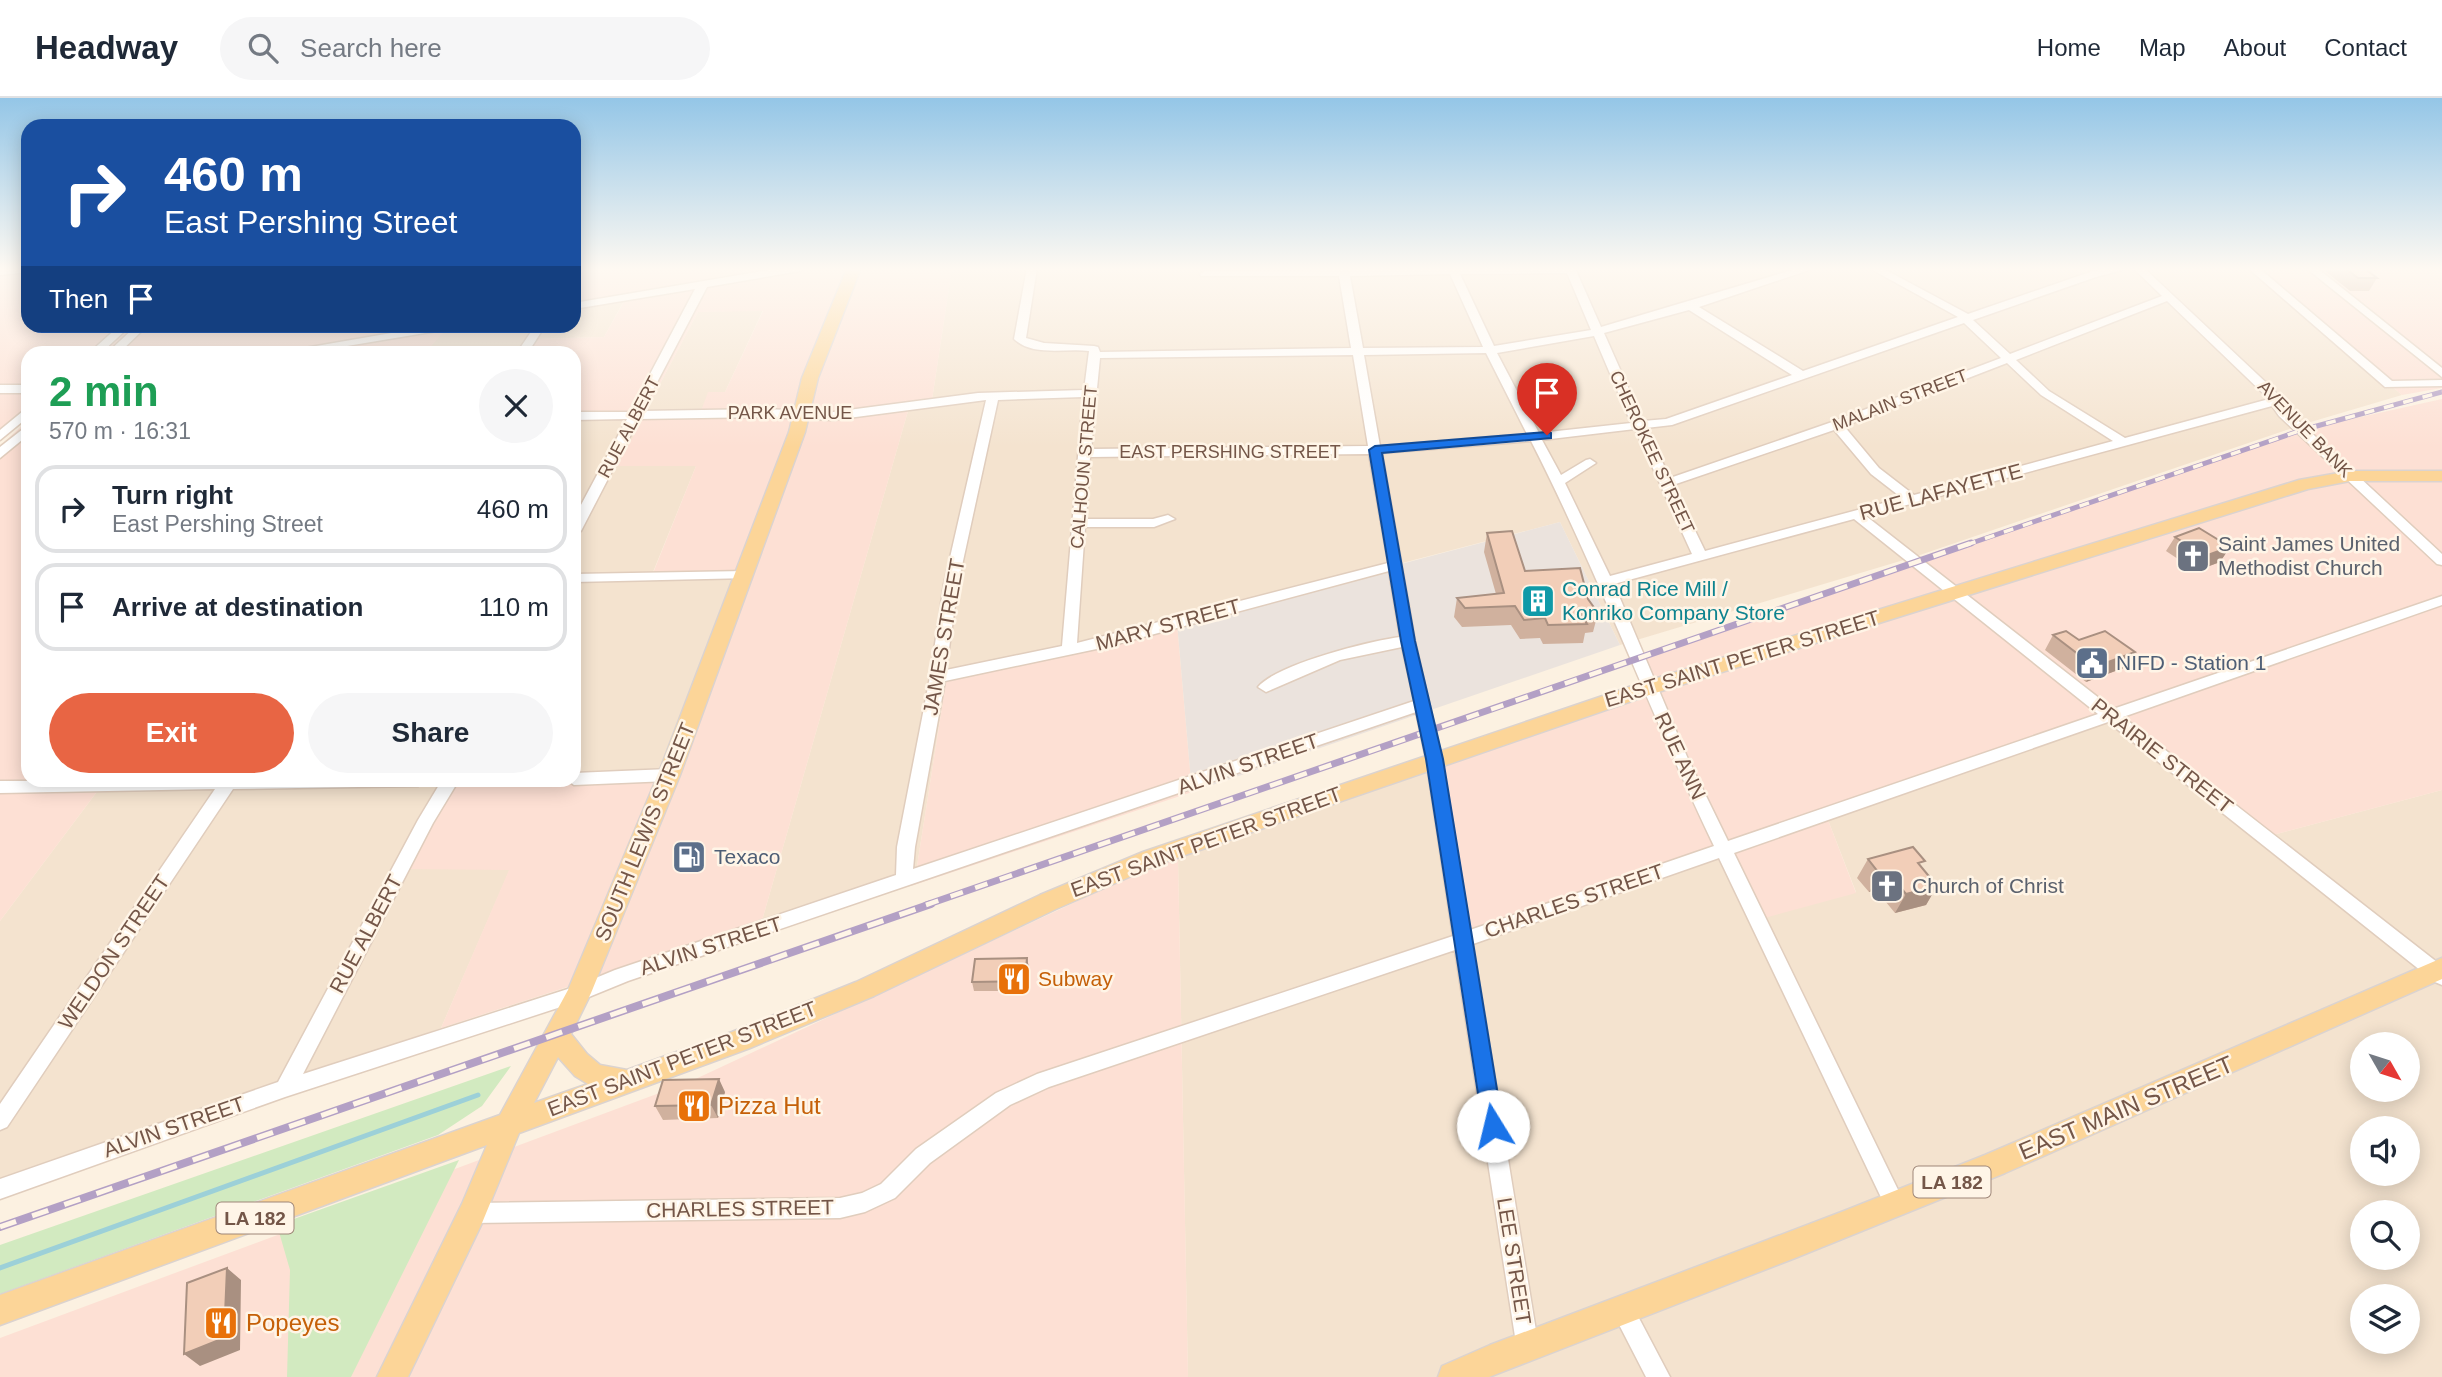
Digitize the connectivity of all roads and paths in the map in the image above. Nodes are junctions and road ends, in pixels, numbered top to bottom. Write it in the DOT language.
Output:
graph roads {
  1 [pos="680,328"];
  2 [pos="830,328"];
  3 [pos="1022,328"];
  4 [pos="1352,328"];
  5 [pos="1479,328"];
  6 [pos="1595,328"];
  7 [pos="1612,328"];
  8 [pos="1725,328"];
  9 [pos="1943,328"];
  10 [pos="1977,328"];
  11 [pos="2088,328"];
  12 [pos="2201,328"];
  13 [pos="2322,328"];
  14 [pos="2385,328"];
  15 [pos="1597,332"];
  16 [pos="117,333"];
  17 [pos="134,333"];
  18 [pos="406,333"];
  19 [pos="102,346"];
  20 [pos="120,346"];
  21 [pos="325,346"];
  22 [pos="1490,350"];
  23 [pos="1356,352"];
  24 [pos="1096,355"];
  25 [pos="2008,358"];
  26 [pos="2442,374"];
  27 [pos="1802,376"];
  28 [pos="2442,383"];
  29 [pos="0,389"];
  30 [pos="21,389"];
  31 [pos="1090,393"];
  32 [pos="993,396"];
  33 [pos="2276,401"];
  34 [pos="635,415"];
  35 [pos="800,415"];
  36 [pos="581,416"];
  37 [pos="21,417"];
  38 [pos="1836,425"];
  39 [pos="1639,426"];
  40 [pos="21,435"];
  41 [pos="1532,435"];
  42 [pos="0,436"];
  43 [pos="2123,442"];
  44 [pos="1375,450"];
  45 [pos="1085,453"];
  46 [pos="0,454"];
  47 [pos="1590,463"];
  48 [pos="2350,476"];
  49 [pos="2442,476"];
  50 [pos="1557,482"];
  51 [pos="1668,483"];
  52 [pos="1913,499"];
  53 [pos="1857,515"];
  54 [pos="581,518"];
  55 [pos="1168,519"];
  56 [pos="1079,523"];
  57 [pos="1701,558"];
  58 [pos="2442,561"];
  59 [pos="1396,565"];
  60 [pos="745,575"];
  61 [pos="581,578"];
  62 [pos="1606,582"];
  63 [pos="1957,593"];
  64 [pos="2442,600"];
  65 [pos="1408,641"];
  66 [pos="1069,650"];
  67 [pos="938,677"];
  68 [pos="1266,687"];
  69 [pos="1648,688"];
  70 [pos="1422,704"];
  71 [pos="2110,715"];
  72 [pos="1434,759"];
  73 [pos="669,775"];
  74 [pos="581,779"];
  75 [pos="0,787"];
  76 [pos="21,787"];
  77 [pos="225,787"];
  78 [pos="447,787"];
  79 [pos="1723,849"];
  80 [pos="904,879"];
  81 [pos="1464,940"];
  82 [pos="2440,972"];
  83 [pos="579,993"];
  84 [pos="557,1036"];
  85 [pos="629,1080"];
  86 [pos="285,1088"];
  87 [pos="0,1121"];
  88 [pos="510,1123"];
  89 [pos="0,1189"];
  90 [pos="1895,1205"];
  91 [pos="472,1213"];
  92 [pos="1622,1309"];
  93 [pos="0,1310"];
  94 [pos="1527,1343"];
  95 [pos="392,1377"];
  96 [pos="1453,1377"];
  97 [pos="1658,1377"];
  1 -- 34 [label="street, RUE ALBERT"];
  2 -- 35 [label="main road, SOUTH LEWIS STREET"];
  3 -- 24 [label="street, CALHOUN STREET"];
  4 -- 23 [label="street, LEE STREET"];
  5 -- 22 [label="street, RUE ANN"];
  6 -- 15 [label="street, CHEROKEE STREET"];
  7 -- 15 [label="street"];
  8 -- 27 [label="street"];
  9 -- 27 [label="street, EAST PERSHING STREET"];
  10 -- 25 [label="street"];
  11 -- 25 [label="street, MALAIN STREET"];
  12 -- 33 [label="street, AVENUE BANK"];
  13 -- 28 [label="street"];
  14 -- 26 [label="street"];
  15 -- 22 [label="street"];
  15 -- 39 [label="street, CHEROKEE STREET"];
  16 -- 19 [label="street"];
  17 -- 20 [label="street"];
  18 -- 21 [label="street"];
  22 -- 23 [label="street"];
  22 -- 41 [label="street, RUE ANN"];
  23 -- 24 [label="street"];
  23 -- 44 [label="street, LEE STREET"];
  24 -- 31 [label="street, CALHOUN STREET"];
  25 -- 38 [label="street, MALAIN STREET"];
  25 -- 43 [label="street"];
  27 -- 39 [label="street, EAST PERSHING STREET"];
  29 -- 30 [label="street"];
  31 -- 32 [label="street, PARK AVENUE"];
  31 -- 45 [label="street, CALHOUN STREET"];
  32 -- 35 [label="street, PARK AVENUE"];
  32 -- 67 [label="street, JAMES STREET"];
  33 -- 43 [label="street, RUE LAFAYETTE"];
  33 -- 48 [label="street, AVENUE BANK"];
  34 -- 35 [label="street, PARK AVENUE"];
  34 -- 36 [label="street, PARK AVENUE"];
  34 -- 54 [label="street, RUE ALBERT"];
  35 -- 60 [label="main road, SOUTH LEWIS STREET"];
  37 -- 42 [label="street"];
  38 -- 51 [label="street, MALAIN STREET"];
  38 -- 52 [label="street"];
  39 -- 41 [label="street, EAST PERSHING STREET"];
  39 -- 51 [label="street, CHEROKEE STREET"];
  40 -- 46 [label="street"];
  41 -- 44 [label="street, EAST PERSHING STREET"];
  41 -- 50 [label="street, RUE ANN"];
  43 -- 52 [label="street, RUE LAFAYETTE"];
  44 -- 45 [label="street, EAST PERSHING STREET"];
  44 -- 59 [label="street, LEE STREET"];
  45 -- 56 [label="street, CALHOUN STREET"];
  47 -- 50 [label="street"];
  48 -- 49 [label="main road, EAST SAINT PETER STREET / LA 182"];
  48 -- 58 [label="street, AVENUE BANK"];
  48 -- 63 [label="main road, EAST SAINT PETER STREET / LA 182"];
  50 -- 62 [label="street, RUE ANN"];
  51 -- 57 [label="street, CHEROKEE STREET"];
  52 -- 53 [label="street, RUE LAFAYETTE"];
  53 -- 57 [label="street, RUE LAFAYETTE"];
  53 -- 63 [label="street, PRAIRIE STREET"];
  55 -- 56 [label="street"];
  56 -- 66 [label="street, CALHOUN STREET"];
  57 -- 62 [label="street, RUE LAFAYETTE"];
  59 -- 65 [label="street, LEE STREET"];
  59 -- 66 [label="street, MARY STREET"];
  60 -- 61 [label="street"];
  60 -- 73 [label="main road, SOUTH LEWIS STREET"];
  62 -- 69 [label="street, RUE ANN"];
  63 -- 69 [label="main road, EAST SAINT PETER STREET / LA 182"];
  63 -- 71 [label="street, PRAIRIE STREET"];
  64 -- 71 [label="street, CHARLES STREET"];
  65 -- 68 [label="street"];
  65 -- 70 [label="street, LEE STREET"];
  66 -- 67 [label="street, MARY STREET"];
  67 -- 80 [label="street, JAMES STREET"];
  69 -- 72 [label="main road, EAST SAINT PETER STREET / LA 182"];
  69 -- 79 [label="street, RUE ANN"];
  70 -- 72 [label="street, LEE STREET"];
  70 -- 80 [label="street, ALVIN STREET"];
  71 -- 79 [label="street, CHARLES STREET"];
  71 -- 82 [label="street, PRAIRIE STREET"];
  72 -- 81 [label="street, LEE STREET"];
  72 -- 85 [label="main road, EAST SAINT PETER STREET / LA 182"];
  73 -- 74 [label="street"];
  73 -- 83 [label="main road, SOUTH LEWIS STREET"];
  75 -- 76 [label="street"];
  77 -- 87 [label="street, WELDON STREET"];
  78 -- 86 [label="street, RUE ALBERT"];
  79 -- 81 [label="street, CHARLES STREET"];
  79 -- 90 [label="street, RUE ANN"];
  80 -- 83 [label="street, ALVIN STREET"];
  81 -- 91 [label="street, CHARLES STREET"];
  81 -- 94 [label="street, LEE STREET"];
  82 -- 90 [label="main road, EAST MAIN STREET / LA 182"];
  83 -- 84 [label="main road, SOUTH LEWIS STREET"];
  83 -- 86 [label="street, ALVIN STREET"];
  84 -- 85 [label="main road"];
  84 -- 88 [label="main road, SOUTH LEWIS STREET"];
  85 -- 88 [label="main road, EAST SAINT PETER STREET / LA 182"];
  86 -- 89 [label="street, ALVIN STREET"];
  88 -- 91 [label="main road, SOUTH LEWIS STREET"];
  88 -- 93 [label="main road, EAST SAINT PETER STREET / LA 182"];
  90 -- 92 [label="main road, EAST MAIN STREET / LA 182"];
  91 -- 95 [label="main road, SOUTH LEWIS STREET"];
  92 -- 94 [label="main road, EAST MAIN STREET / LA 182"];
  92 -- 97 [label="street"];
  94 -- 96 [label="main road, EAST MAIN STREET / LA 182"];
}
